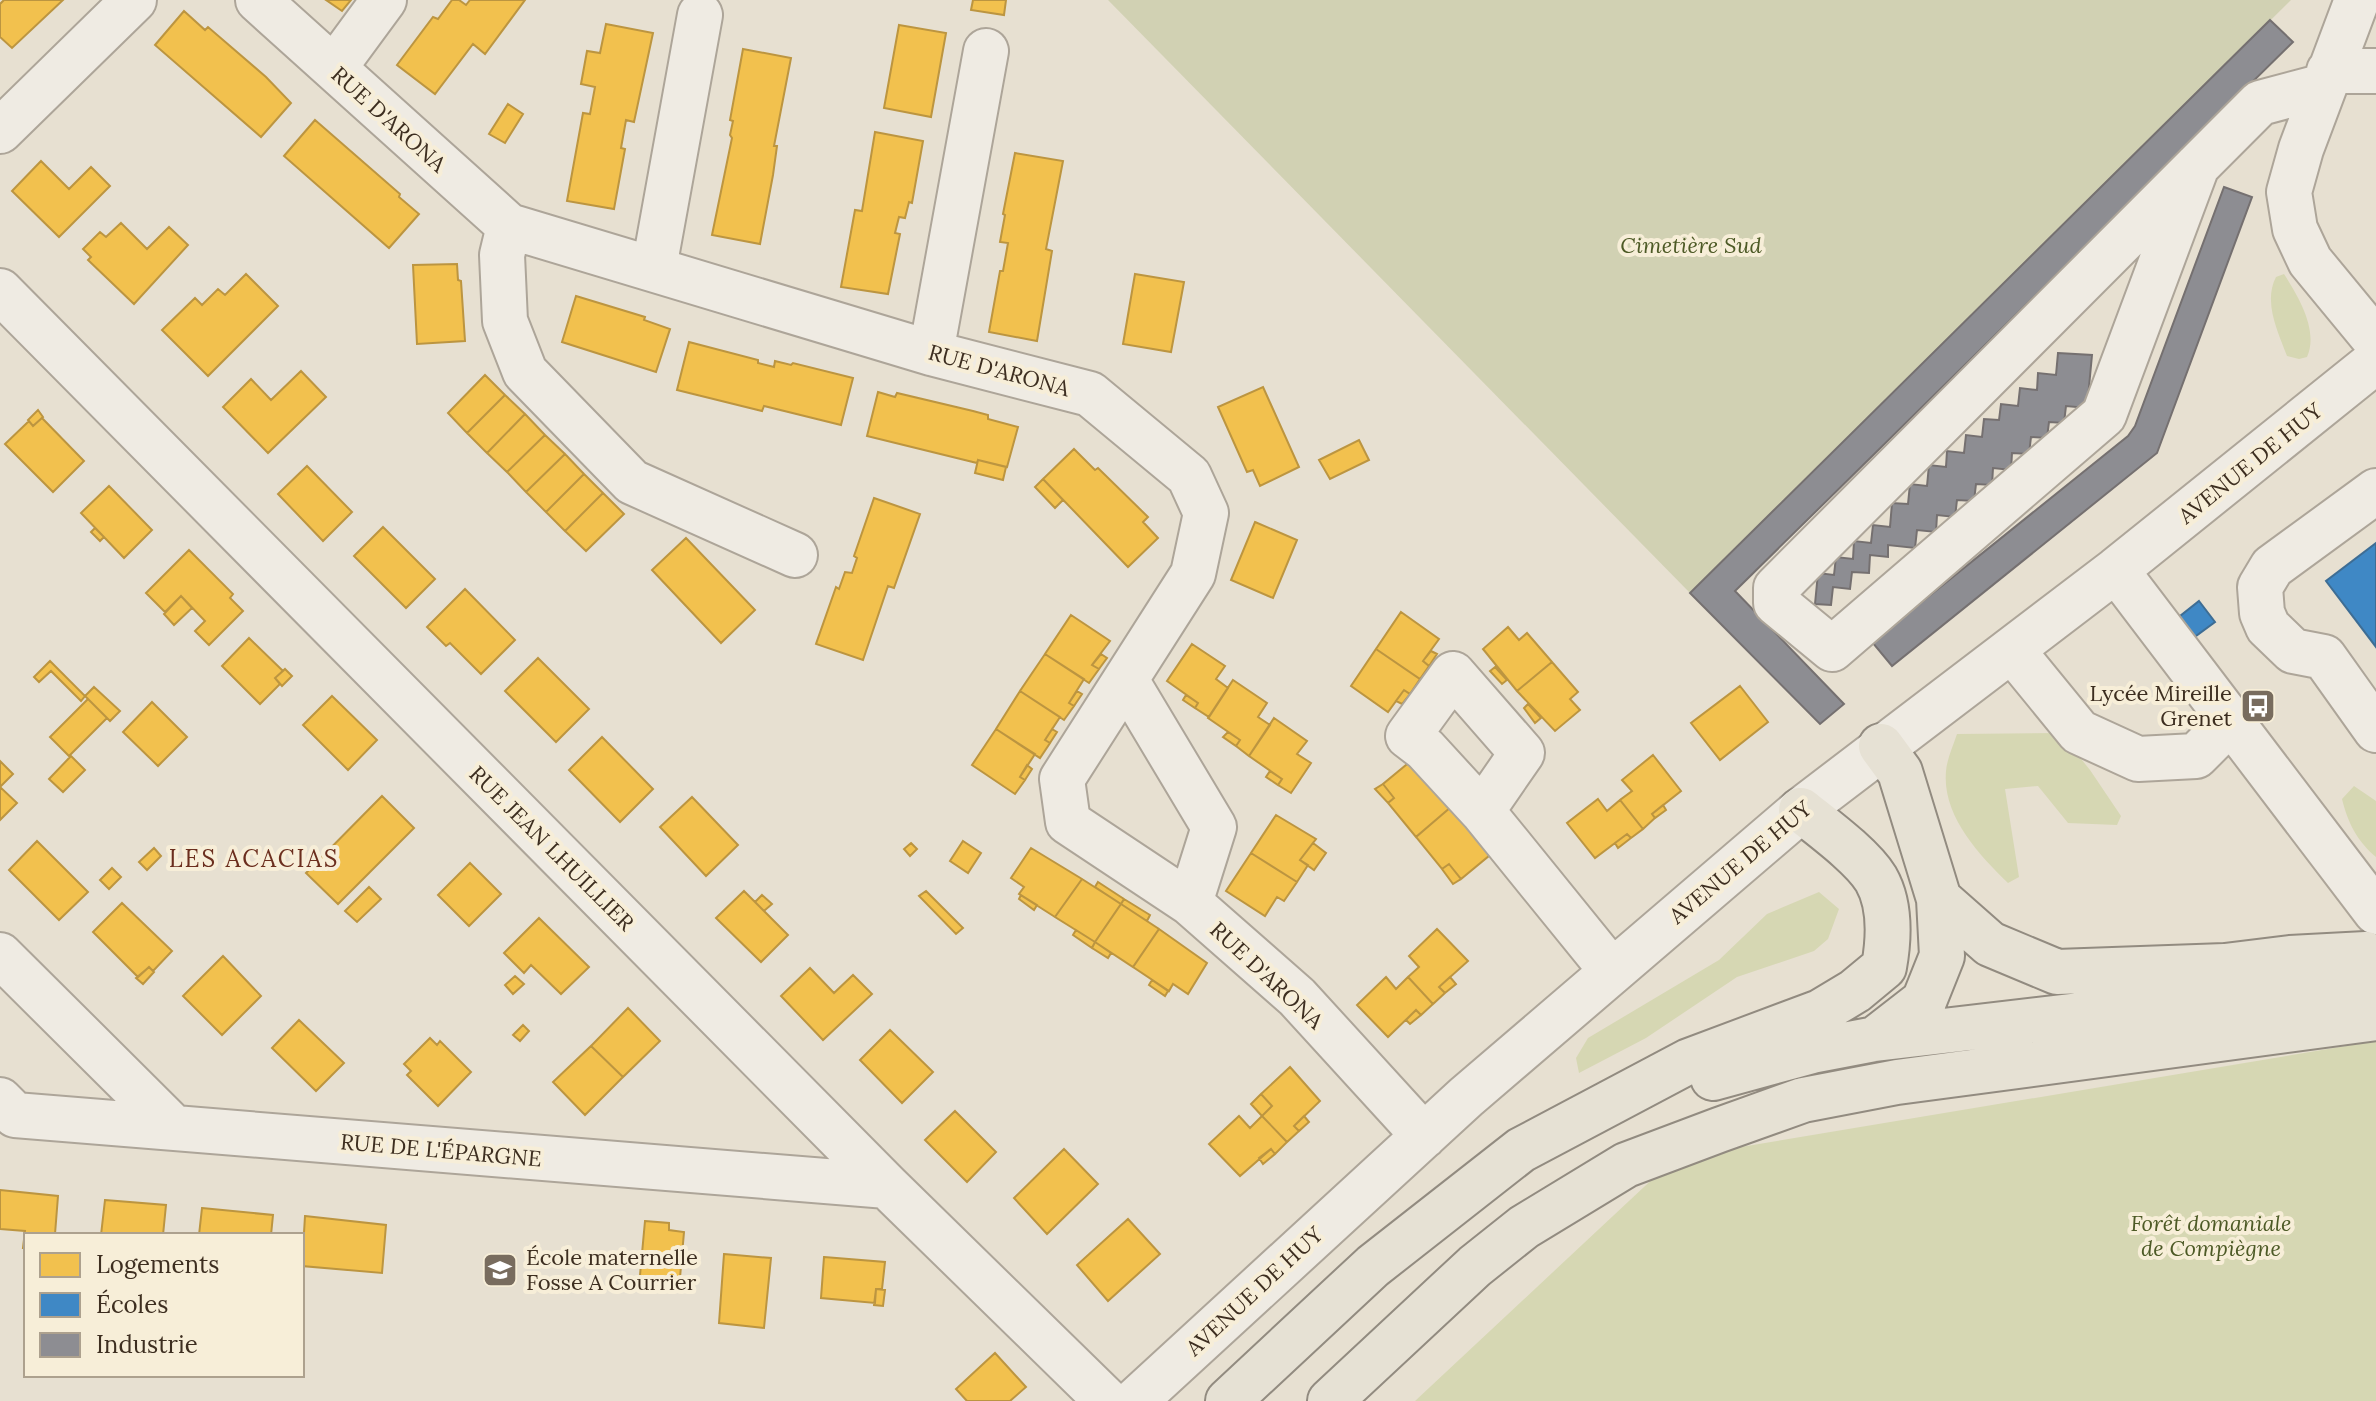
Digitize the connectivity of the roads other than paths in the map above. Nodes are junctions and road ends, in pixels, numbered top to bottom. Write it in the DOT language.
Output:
graph roads {
  1 [pos="134,0"];
  2 [pos="258,0"];
  3 [pos="384,0"];
  4 [pos="2357,0"];
  5 [pos="700,15"];
  6 [pos="986,51"];
  7 [pos="334,68"];
  8 [pos="2376,71"];
  9 [pos="2326,78"];
  10 [pos="0,131"];
  11 [pos="2197,166"];
  12 [pos="509,226"];
  13 [pos="654,268"];
  14 [pos="0,291"];
  15 [pos="2376,341"];
  16 [pos="931,353"];
  17 [pos="2376,361"];
  18 [pos="2376,491"];
  19 [pos="795,555"];
  20 [pos="2116,570"];
  21 [pos="2012,650"];
  22 [pos="1126,680"];
  23 [pos="2231,721"];
  24 [pos="2376,730"];
  25 [pos="1881,746"];
  26 [pos="1801,810"];
  27 [pos="1482,811"];
  28 [pos="1939,899"];
  29 [pos="1190,903"];
  30 [pos="2376,912"];
  31 [pos="2376,954"];
  32 [pos="0,955"];
  33 [pos="1611,970"];
  34 [pos="2376,978"];
  35 [pos="2376,1018"];
  36 [pos="1875,1039"];
  37 [pos="1625,1097"];
  38 [pos="0,1100"];
  39 [pos="1803,1100"];
  40 [pos="174,1128"];
  41 [pos="1424,1136"];
  42 [pos="887,1186"];
  43 [pos="1107,1401"];
  44 [pos="1135,1401"];
  45 [pos="1228,1401"];
  46 [pos="1330,1401"];
  1 -- 10 [label="street"];
  2 -- 7 [label="street, RUE D'ARONA"];
  3 -- 7 [label="street"];
  4 -- 9 [label="street"];
  5 -- 13 [label="street"];
  6 -- 16 [label="street"];
  7 -- 12 [label="street, RUE D'ARONA"];
  8 -- 9 [label="street"];
  9 -- 11 [label="street"];
  9 -- 15 [label="street"];
  11 -- 11 [label="street"];
  12 -- 13 [label="street, RUE D'ARONA"];
  12 -- 19 [label="street"];
  13 -- 16 [label="street, RUE D'ARONA"];
  14 -- 42 [label="street, RUE JEAN LHUILLIER"];
  16 -- 22 [label="street, RUE D'ARONA"];
  17 -- 20 [label="street, AVENUE DE HUY"];
  18 -- 24 [label="street"];
  20 -- 21 [label="street, AVENUE DE HUY"];
  20 -- 23 [label="street"];
  21 -- 23 [label="street"];
  21 -- 25 [label="street, AVENUE DE HUY"];
  22 -- 29 [label="street"];
  22 -- 29 [label="street, RUE D'ARONA"];
  23 -- 30 [label="street"];
  25 -- 26 [label="street, AVENUE DE HUY"];
  25 -- 28 [label="main road"];
  26 -- 33 [label="street, AVENUE DE HUY"];
  26 -- 37 [label="main road"];
  27 -- 33 [label="street"];
  28 -- 31 [label="main road"];
  28 -- 36 [label="main road"];
  29 -- 41 [label="street, RUE D'ARONA"];
  32 -- 40 [label="street"];
  33 -- 41 [label="street, AVENUE DE HUY"];
  34 -- 36 [label="main road"];
  35 -- 39 [label="main road"];
  36 -- 37 [label="main road"];
  36 -- 39 [label="main road"];
  37 -- 45 [label="main road"];
  38 -- 40 [label="street, RUE DE L'ÉPARGNE"];
  39 -- 46 [label="main road"];
  40 -- 42 [label="street, RUE DE L'ÉPARGNE"];
  41 -- 44 [label="street, AVENUE DE HUY"];
  42 -- 43 [label="street, RUE JEAN LHUILLIER"];
}
